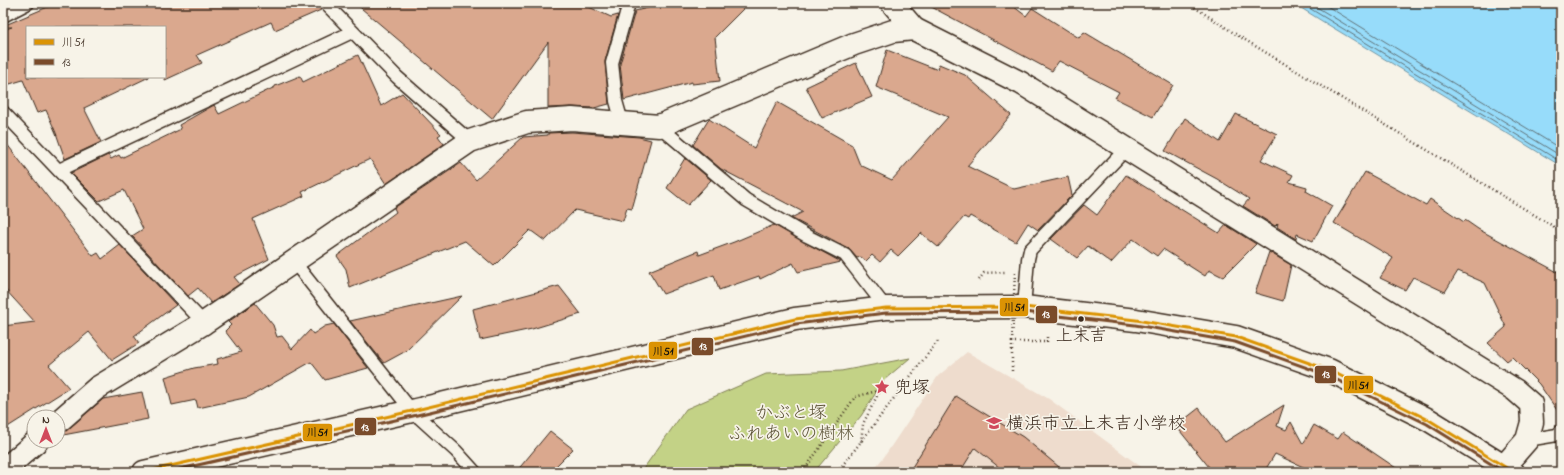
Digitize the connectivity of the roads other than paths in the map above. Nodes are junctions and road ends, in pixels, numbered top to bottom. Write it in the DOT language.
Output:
graph roads {
  1 [pos="28,3"];
  2 [pos="324,3"];
  3 [pos="629,3"];
  4 [pos="892,3"];
  5 [pos="3,16"];
  6 [pos="914,29"];
  7 [pos="352,32"];
  8 [pos="3,112"];
  9 [pos="622,122"];
  10 [pos="659,126"];
  11 [pos="470,141"];
  12 [pos="1126,149"];
  13 [pos="59,170"];
  14 [pos="294,262"];
  15 [pos="1024,307"];
  16 [pos="886,308"];
  17 [pos="204,323"];
  18 [pos="412,411"];
  19 [pos="66,415"];
  20 [pos="1561,431"];
  21 [pos="1528,440"];
  22 [pos="28,449"];
  23 [pos="1506,470"];
  24 [pos="11,472"];
  25 [pos="144,472"];
  26 [pos="475,472"];
  1 -- 5 [label="lane"];
  2 -- 7 [label="lane"];
  3 -- 9 [label="lane"];
  4 -- 6 [label="street"];
  6 -- 10 [label="street"];
  6 -- 12 [label="street"];
  7 -- 11 [label="lane"];
  7 -- 13 [label="lane"];
  8 -- 13 [label="lane"];
  9 -- 10 [label="street"];
  9 -- 11 [label="street"];
  10 -- 16 [label="lane"];
  11 -- 14 [label="street"];
  12 -- 15 [label="lane"];
  12 -- 21 [label="street"];
  13 -- 17 [label="lane"];
  14 -- 17 [label="street"];
  14 -- 18 [label="lane"];
  15 -- 16 [label="street"];
  15 -- 23 [label="street"];
  16 -- 18 [label="street"];
  17 -- 19 [label="street"];
  18 -- 25 [label="street"];
  18 -- 26 [label="lane"];
  20 -- 21 [label="lane"];
  21 -- 23 [label="street"];
  22 -- 24 [label="street"];
}
